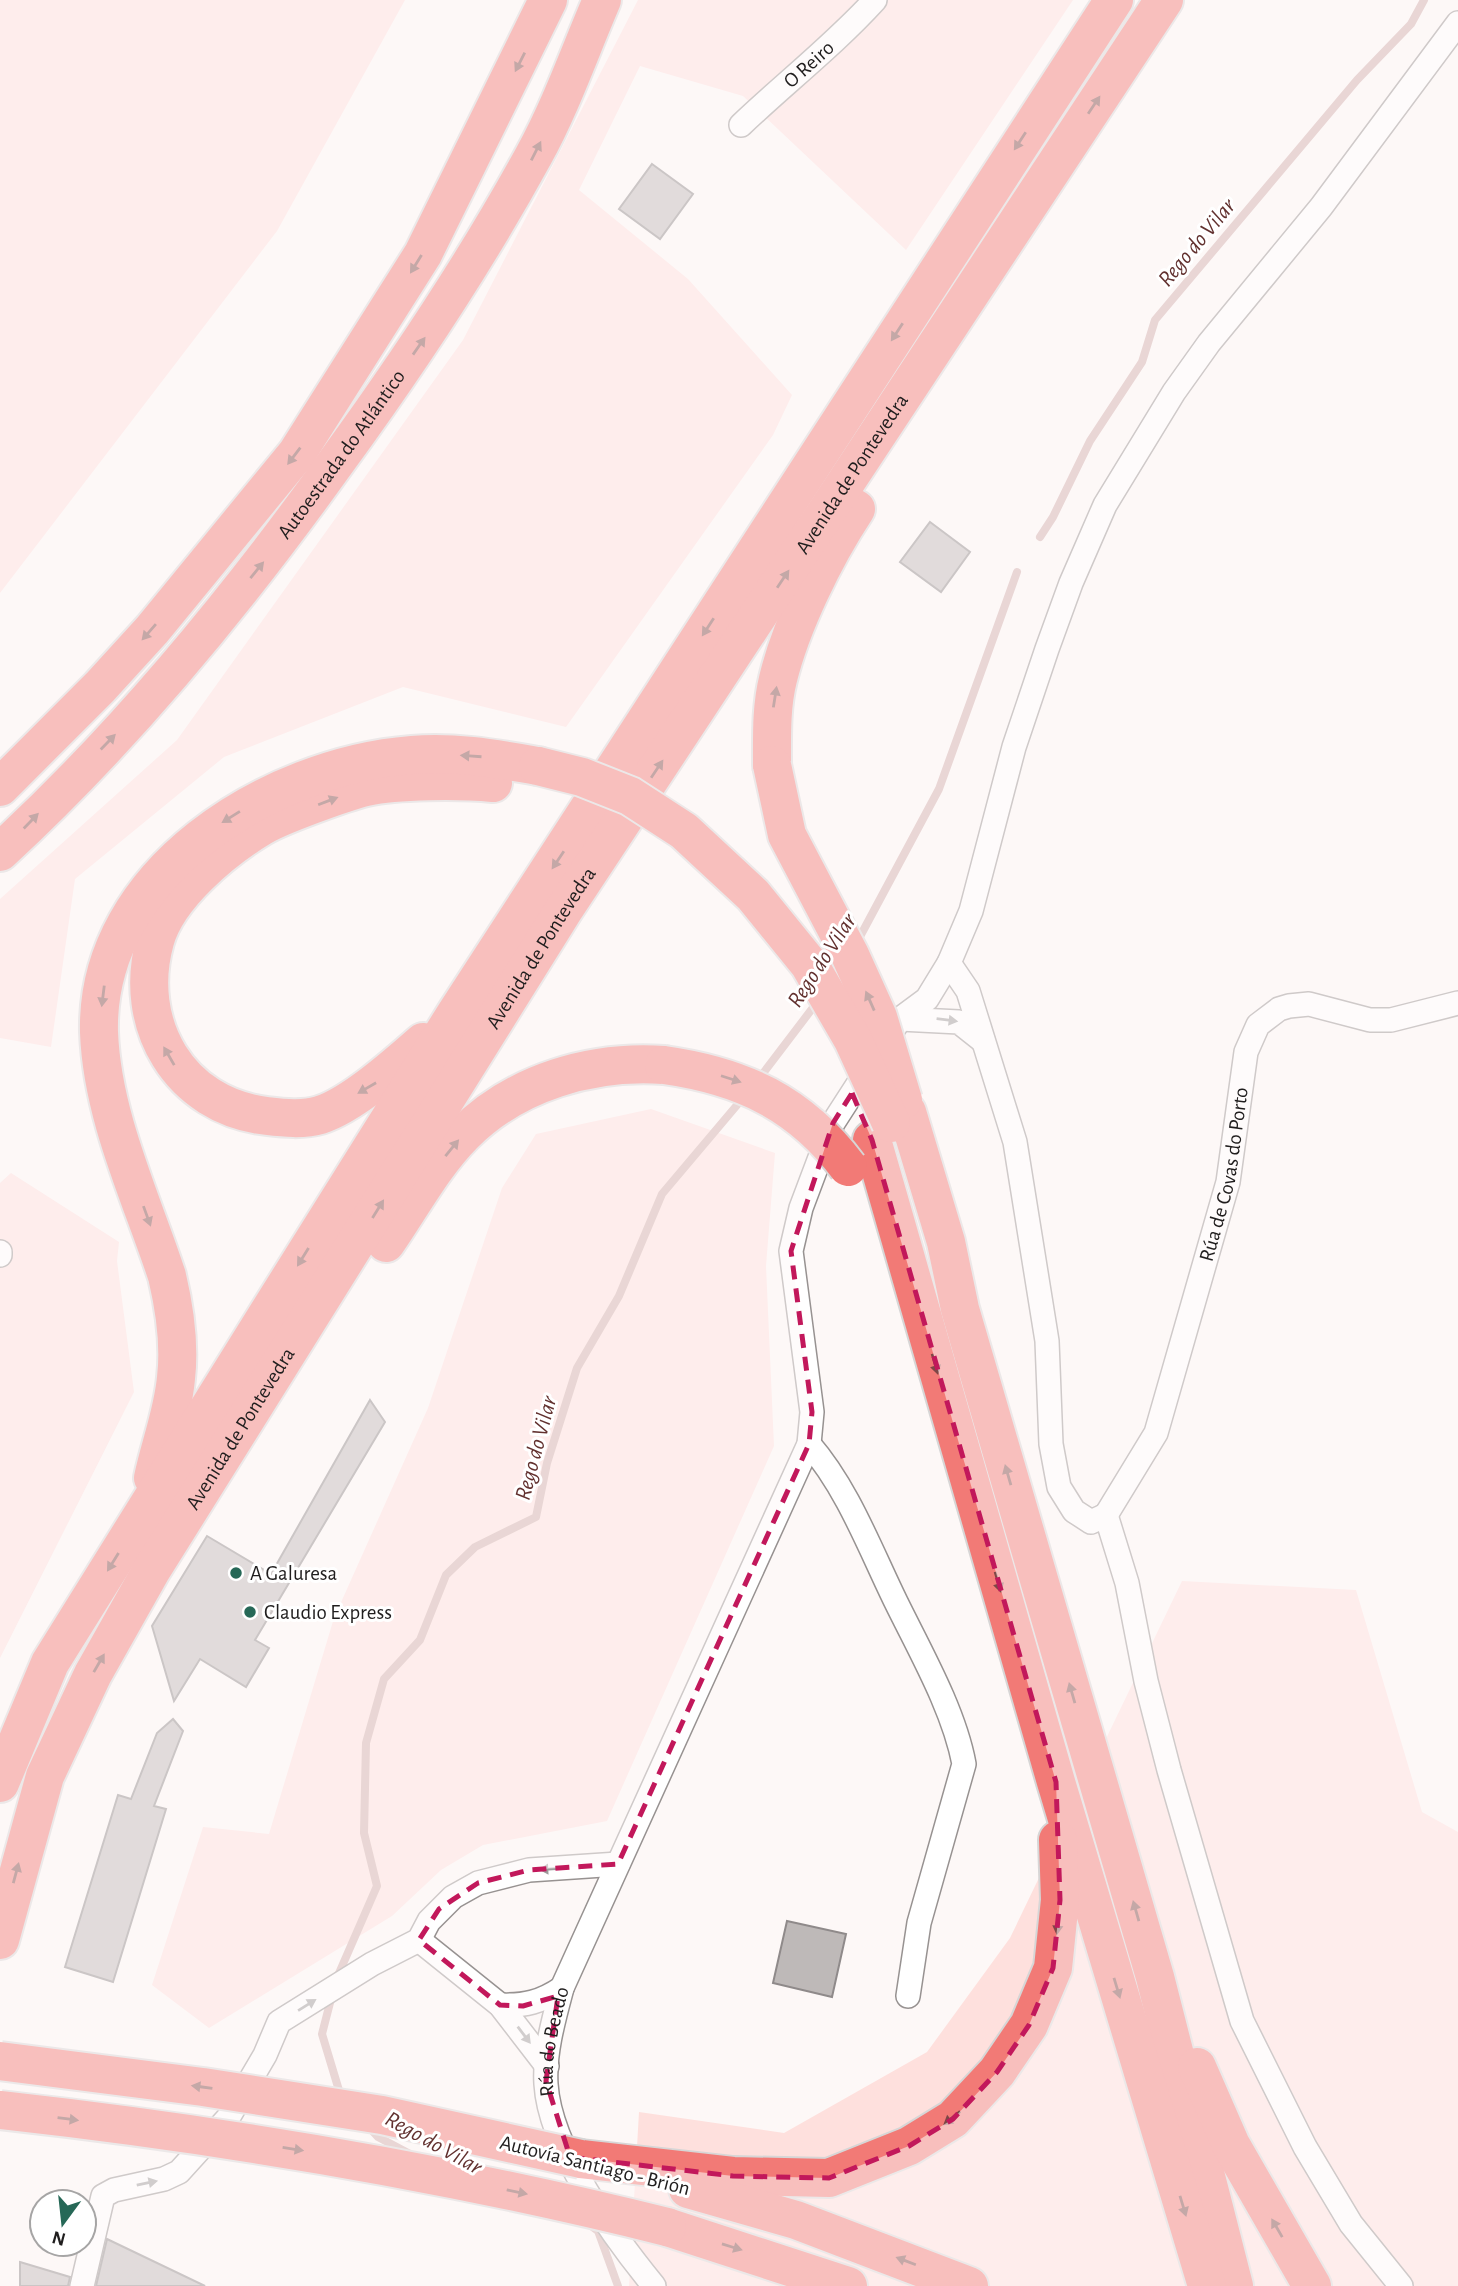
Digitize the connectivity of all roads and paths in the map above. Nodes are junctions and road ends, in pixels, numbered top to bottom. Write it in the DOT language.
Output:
graph roads {
  1 [pos="548,0"];
  2 [pos="602,0"];
  3 [pos="875,0"];
  4 [pos="1114,0"];
  5 [pos="1164,0"];
  6 [pos="1458,23"];
  7 [pos="741,125"];
  8 [pos="990,265"];
  9 [pos="535,778"];
  10 [pos="0,787"];
  11 [pos="0,852"];
  12 [pos="949,963"];
  13 [pos="1458,1003"];
  14 [pos="456,1013"];
  15 [pos="900,1019"];
  16 [pos="985,1043"];
  17 [pos="880,1135"];
  18 [pos="316,1309"];
  19 [pos="809,1444"];
  20 [pos="149,1504"];
  21 [pos="1106,1515"];
  22 [pos="1056,1782"];
  23 [pos="0,1783"];
  24 [pos="618,1864"];
  25 [pos="0,1940"];
  26 [pos="419,1940"];
  27 [pos="1155,1977"];
  28 [pos="562,1988"];
  29 [pos="908,1996"];
  30 [pos="500,2004"];
  31 [pos="0,2061"];
  32 [pos="547,2066"];
  33 [pos="0,2110"];
  34 [pos="642,2171"];
  35 [pos="1220,2285"];
  36 [pos="82,2286"];
  37 [pos="654,2286"];
  38 [pos="848,2286"];
  39 [pos="969,2286"];
  40 [pos="1312,2286"];
  41 [pos="1401,2286"];
  1 -- 10 [label="highway, Autoestrada do Atlántico, one-way"];
  11 -- 2 [label="highway, Autoestrada do Atlántico, one-way"];
  3 -- 7 [label="street, O Reiro"];
  4 -- 14 [label="highway, Avenida de Pontevedra, one-way"];
  8 -- 5 [label="highway, Avenida de Pontevedra, one-way"];
  6 -- 12 [label="street, Rúa do Beado"];
  17 -- 8 [label="highway, one-way, bridge"];
  18 -- 8 [label="highway, Avenida de Pontevedra, one-way"];
  14 -- 9 [label="highway, one-way"];
  9 -- 17 [label="highway"];
  9 -- 20 [label="highway, one-way"];
  12 -- 15 [label="street, Rúa do Beado"];
  12 -- 16 [label="street"];
  13 -- 21 [label="street, Rúa de Covas do Porto"];
  14 -- 20 [label="highway, Avenida de Pontevedra, one-way"];
  15 -- 16 [label="street, one-way"];
  15 -- 19 [label="street, Rúa do Beado"];
  16 -- 21 [label="street"];
  18 -- 17 [label="highway, one-way, bridge"];
  17 -- 22 [label="highway, one-way"];
  27 -- 17 [label="highway, one-way"];
  25 -- 18 [label="highway, Avenida de Pontevedra, one-way"];
  19 -- 24 [label="street, Rúa do Beado"];
  19 -- 29 [label="street"];
  20 -- 23 [label="highway, Avenida de Pontevedra, one-way"];
  21 -- 41 [label="street"];
  22 -- 34 [label="highway, one-way"];
  22 -- 35 [label="highway, one-way"];
  24 -- 26 [label="street, one-way"];
  24 -- 28 [label="street, Rúa do Beado"];
  26 -- 30 [label="street"];
  36 -- 26 [label="street, one-way"];
  27 -- 35 [label="highway"];
  40 -- 27 [label="highway, one-way"];
  28 -- 30 [label="street"];
  28 -- 32 [label="street, Rúa do Beado"];
  30 -- 32 [label="street, one-way"];
  34 -- 31 [label="highway, Autovía Santiago - Brión, one-way, bridge"];
  32 -- 37 [label="street, Rúa do Beado"];
  33 -- 38 [label="highway, Autovía Santiago - Brión, one-way, bridge"];
  39 -- 34 [label="highway, Autovía Santiago - Brión, one-way"];
}
